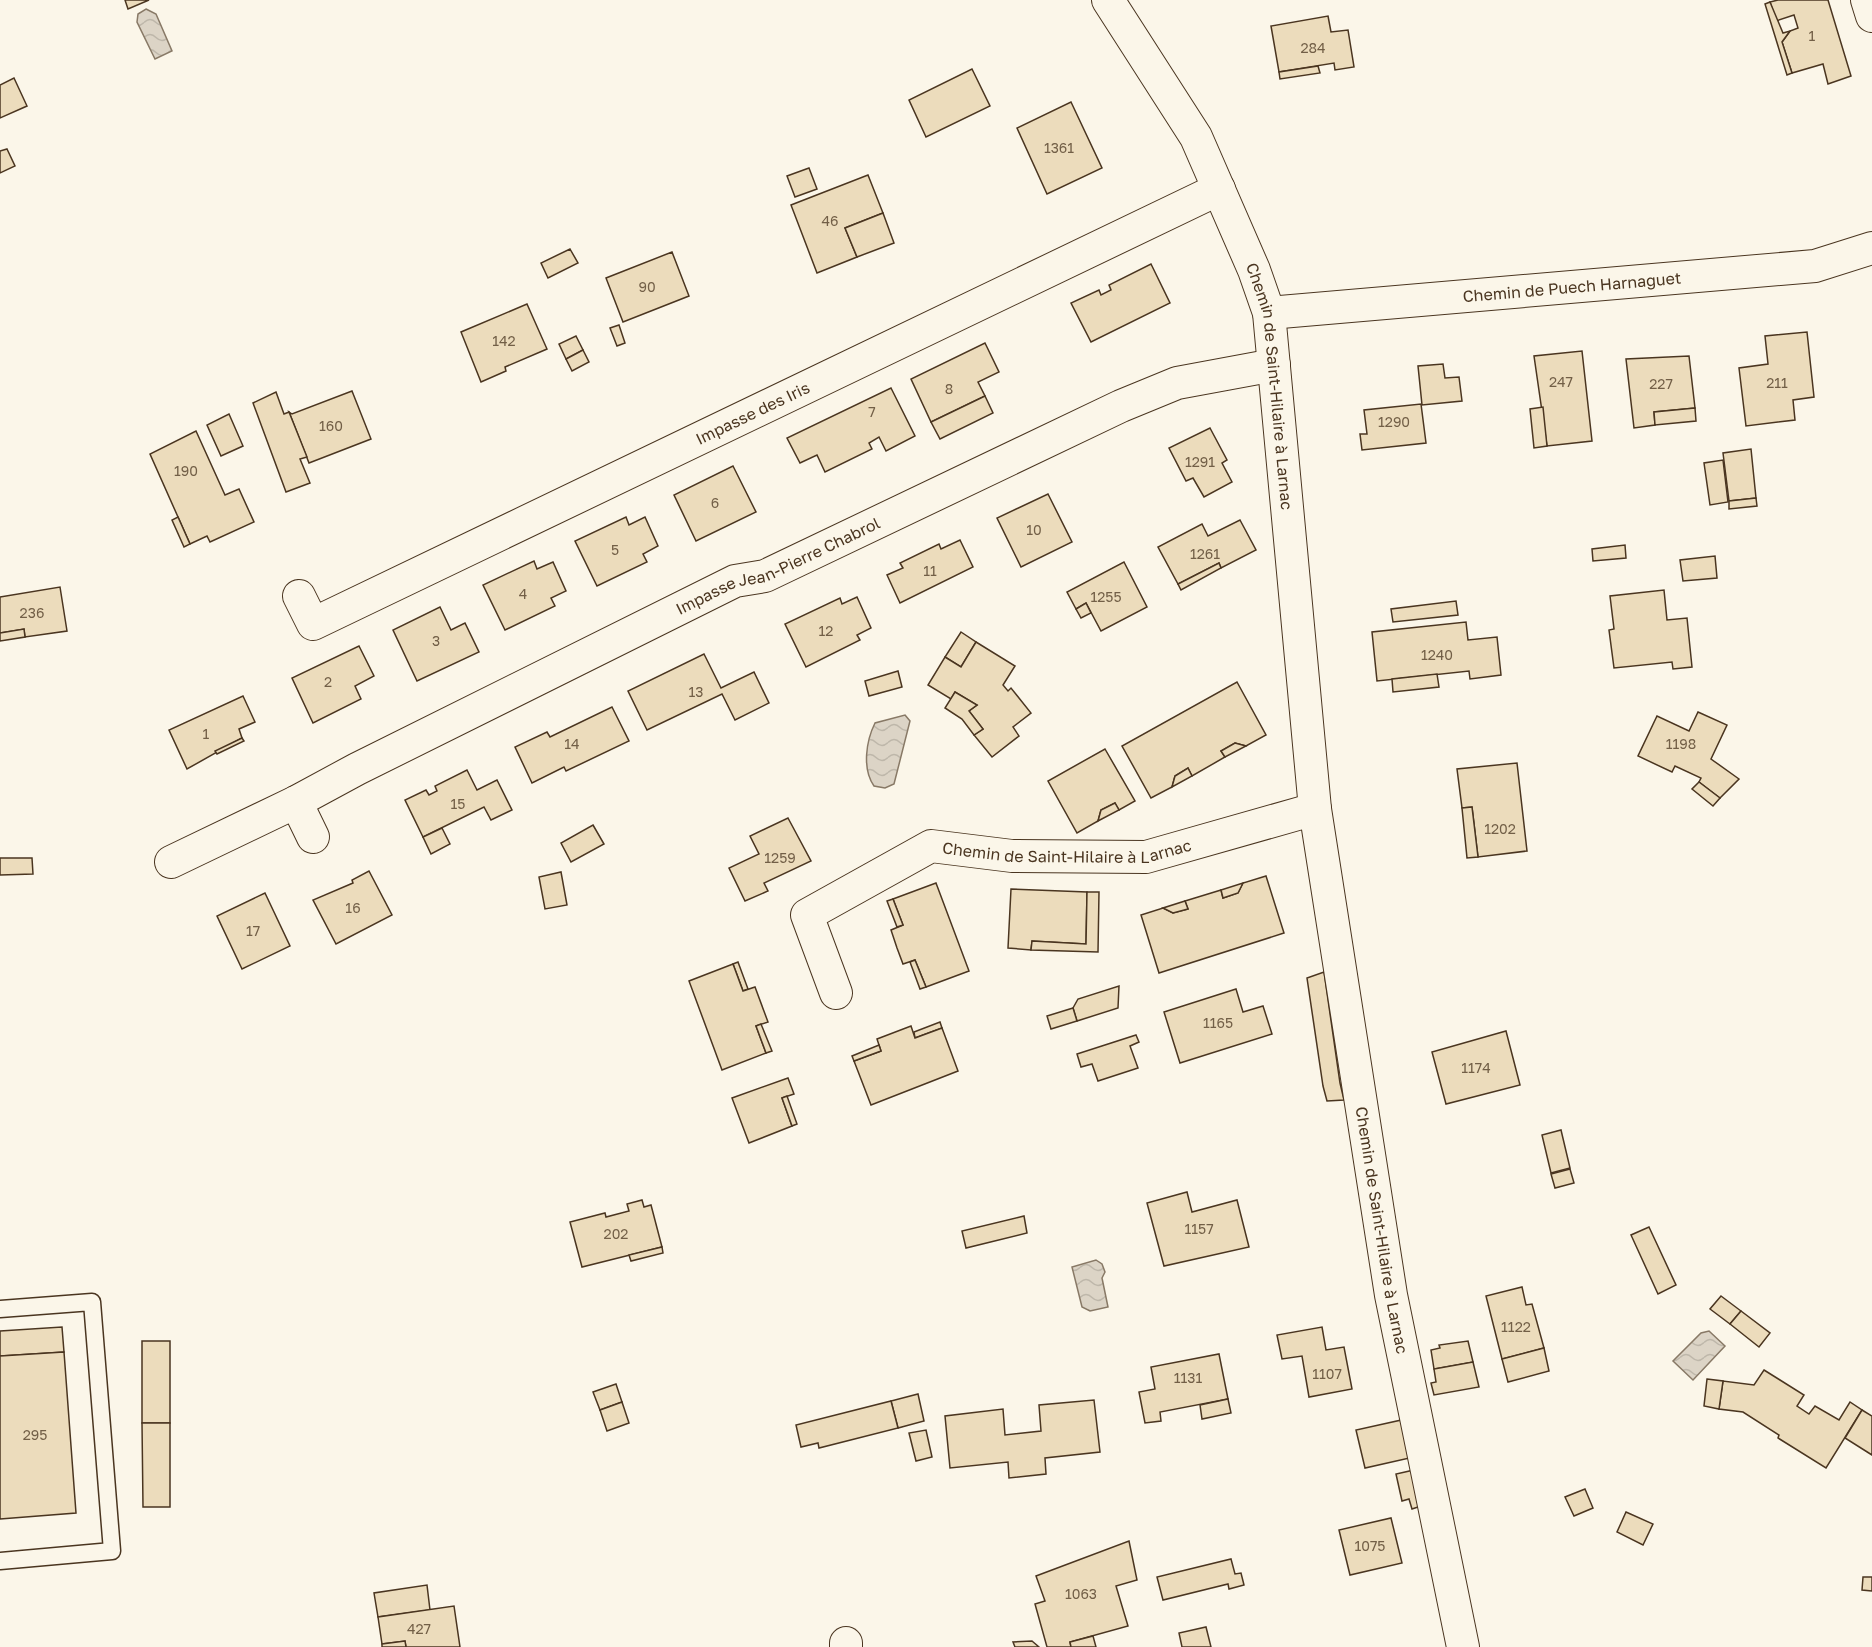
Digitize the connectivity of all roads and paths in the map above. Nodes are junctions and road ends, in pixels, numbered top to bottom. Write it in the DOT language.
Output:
graph roads {
  1 [pos="1108,0"];
  2 [pos="1867,0"];
  3 [pos="1872,16"];
  4 [pos="1219,189"];
  5 [pos="1872,248"];
  6 [pos="1269,313"];
  7 [pos="1274,365"];
  8 [pos="299,596"];
  9 [pos="296,802"];
  10 [pos="1315,809"];
  11 [pos="314,837"];
  12 [pos="171,862"];
  13 [pos="836,993"];
  14 [pos="0,1309"];
  15 [pos="0,1561"];
  16 [pos="1463,1647"];
  1 -- 4 [label="street, Chemin de Saint-Hilaire à Larnac"];
  2 -- 3 [label="street"];
  4 -- 6 [label="street, Chemin de Saint-Hilaire à Larnac"];
  4 -- 8 [label="street, Impasse des Iris"];
  5 -- 6 [label="street, Chemin de Puech Harnaguet"];
  6 -- 7 [label="street, Chemin de Saint-Hilaire à Larnac"];
  7 -- 9 [label="street, Impasse Jean-Pierre Chabrol"];
  7 -- 10 [label="street, Chemin de Saint-Hilaire à Larnac"];
  9 -- 11 [label="street"];
  9 -- 12 [label="street, Impasse Jean-Pierre Chabrol"];
  10 -- 13 [label="street, Chemin de Saint-Hilaire à Larnac"];
  10 -- 16 [label="street, Chemin de Saint-Hilaire à Larnac"];
  14 -- 15 [label="lane"];
}
